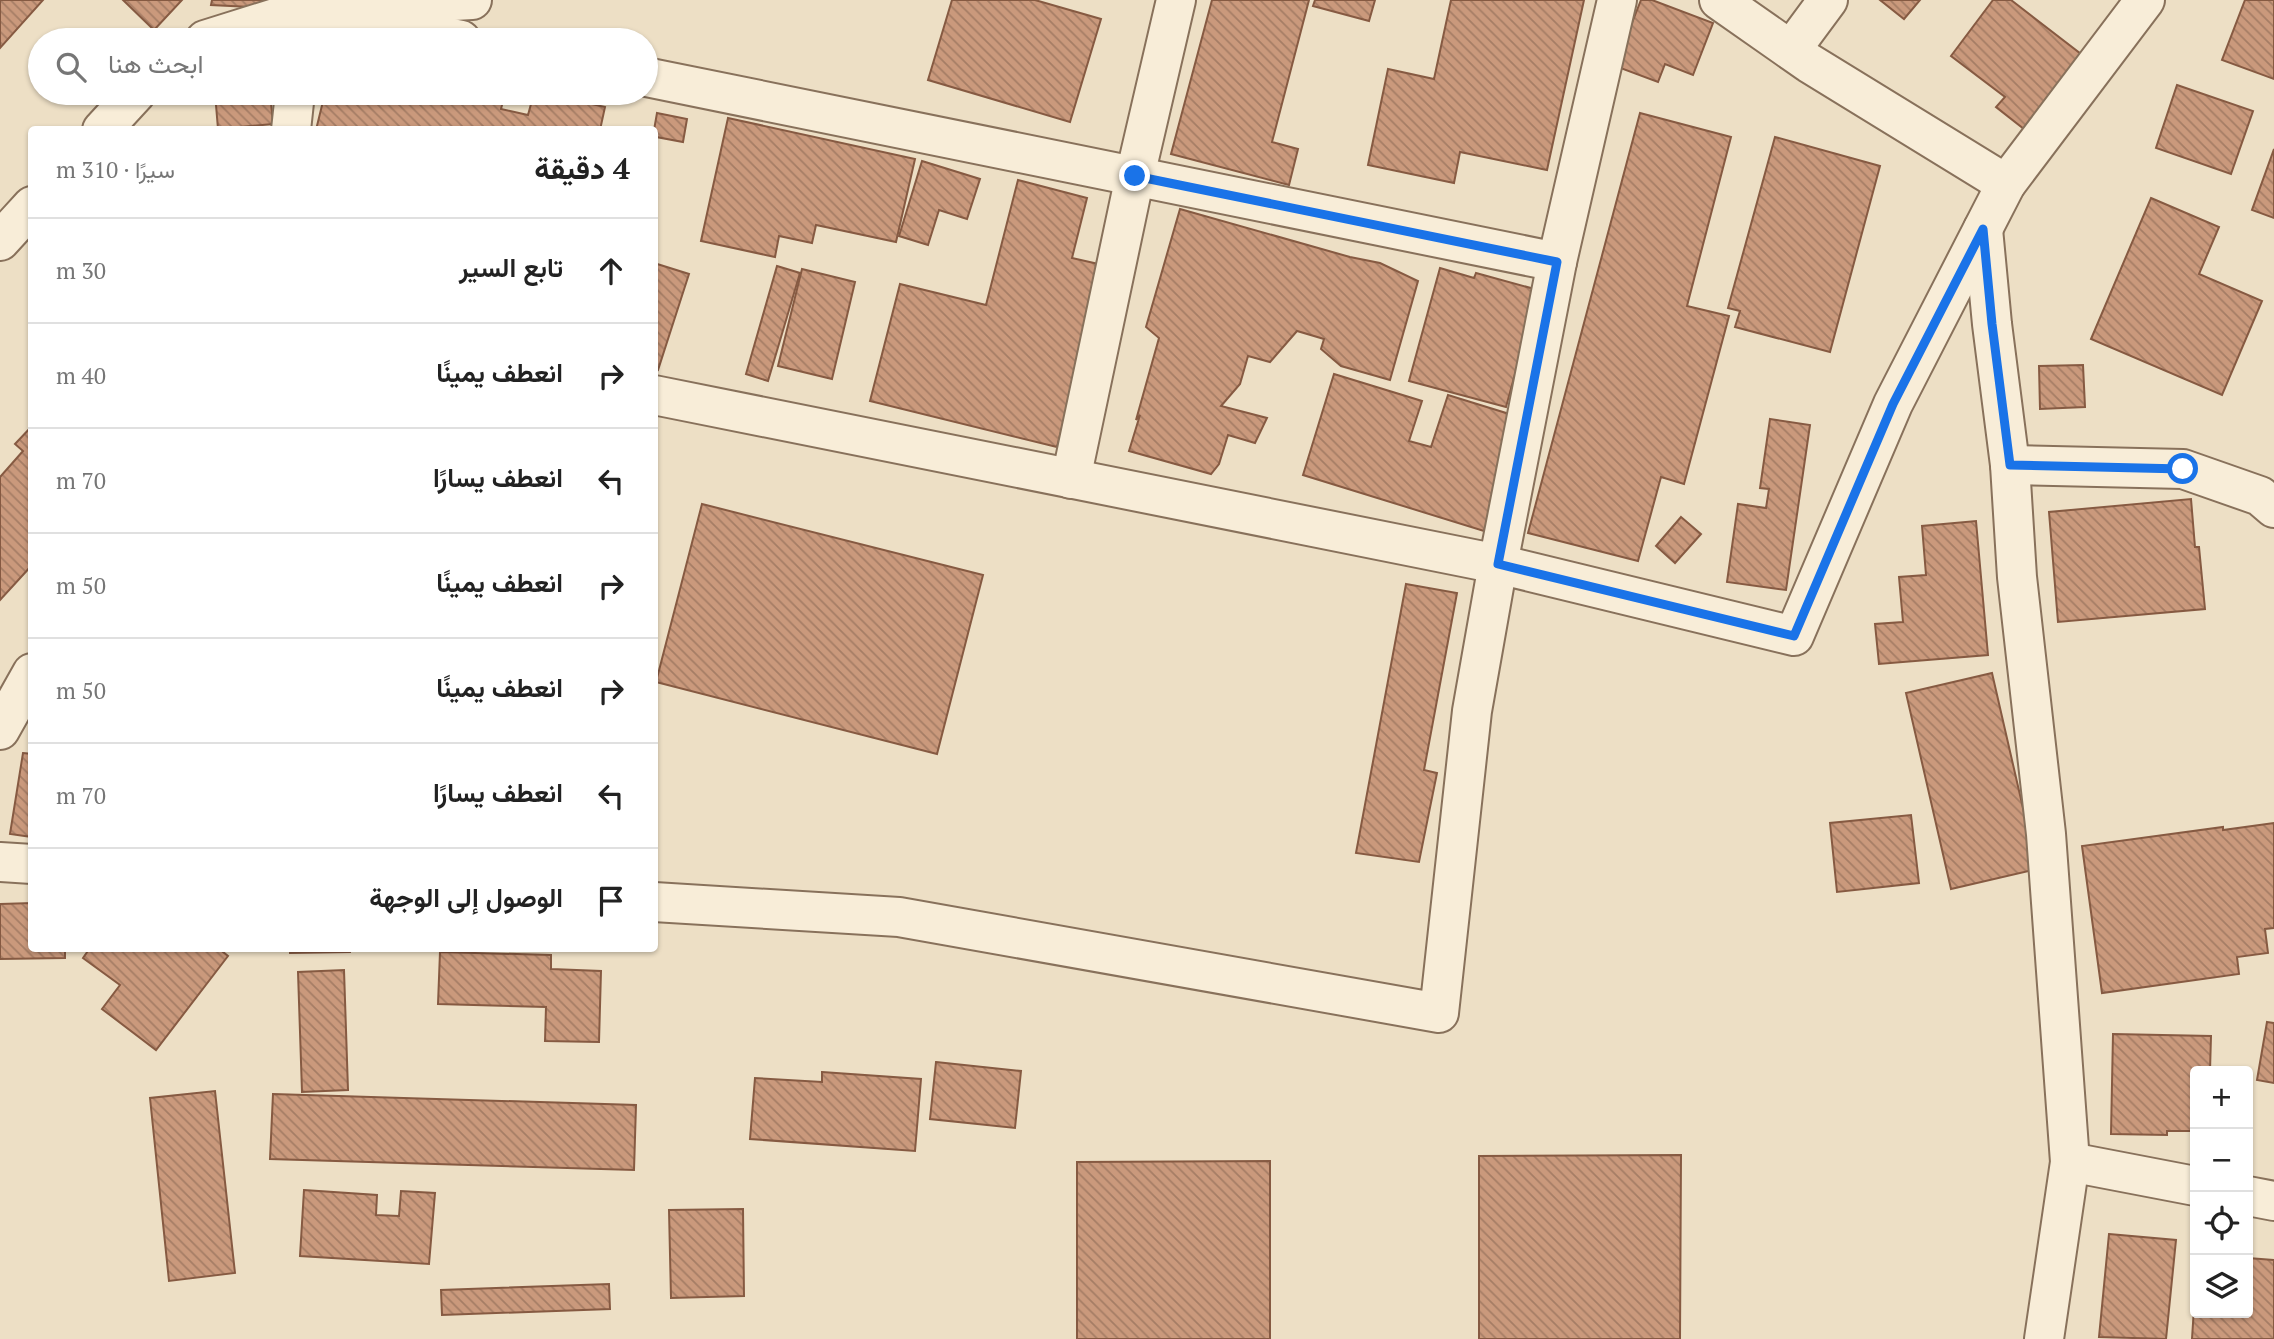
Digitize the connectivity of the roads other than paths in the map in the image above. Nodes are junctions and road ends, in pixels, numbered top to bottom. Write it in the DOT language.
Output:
graph roads {
  1 [pos="472,0"];
  2 [pos="1176,0"];
  3 [pos="1617,0"];
  4 [pos="1719,0"];
  5 [pos="1828,0"];
  6 [pos="2145,0"];
  7 [pos="303,16"];
  8 [pos="254,28"];
  9 [pos="382,28"];
  10 [pos="1791,50"];
  11 [pos="658,79"];
  12 [pos="125,105"];
  13 [pos="294,105"];
  14 [pos="106,126"];
  15 [pos="291,126"];
  16 [pos="1135,176"];
  17 [pos="2006,184"];
  18 [pos="28,210"];
  19 [pos="1983,229"];
  20 [pos="0,240"];
  21 [pos="1557,262"];
  22 [pos="658,396"];
  23 [pos="2010,465"];
  24 [pos="1071,479"];
  25 [pos="2274,508"];
  26 [pos="1498,564"];
  27 [pos="28,684"];
  28 [pos="0,730"];
  29 [pos="0,862"];
  30 [pos="28,864"];
  31 [pos="658,902"];
  32 [pos="2070,1162"];
  33 [pos="2190,1185"];
  34 [pos="2253,1197"];
  35 [pos="2274,1201"];
  36 [pos="2044,1339"];
  1 -- 7 [label="street"];
  2 -- 16 [label="street"];
  3 -- 21 [label="street"];
  4 -- 10 [label="street"];
  5 -- 10 [label="street"];
  6 -- 17 [label="street"];
  7 -- 8 [label="street"];
  7 -- 9 [label="street"];
  10 -- 17 [label="street"];
  11 -- 16 [label="street"];
  12 -- 14 [label="street"];
  13 -- 15 [label="street"];
  16 -- 21 [label="street"];
  16 -- 24 [label="street"];
  17 -- 19 [label="street"];
  18 -- 20 [label="street"];
  19 -- 23 [label="street"];
  19 -- 26 [label="street"];
  21 -- 26 [label="street"];
  22 -- 24 [label="street"];
  23 -- 25 [label="street"];
  23 -- 32 [label="street"];
  24 -- 26 [label="street"];
  26 -- 31 [label="street"];
  27 -- 28 [label="street"];
  29 -- 30 [label="street"];
  32 -- 33 [label="street"];
  32 -- 36 [label="street"];
  34 -- 35 [label="street"];
}
